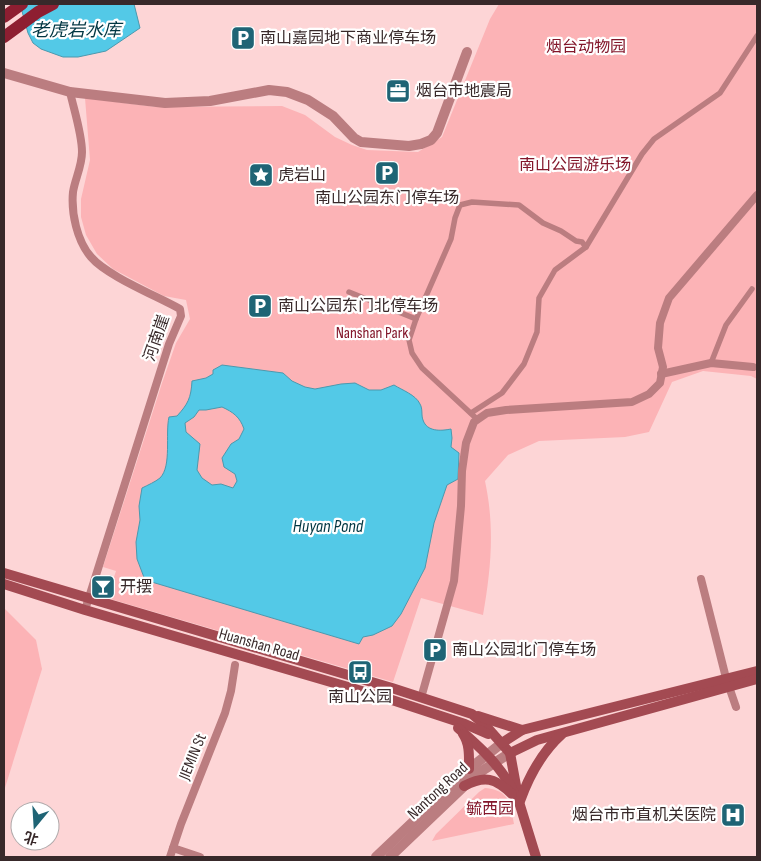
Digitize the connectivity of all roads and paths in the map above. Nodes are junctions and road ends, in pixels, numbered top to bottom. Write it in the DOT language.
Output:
graph roads {
  1 [pos="22,4"];
  2 [pos="53,4"];
  3 [pos="4,17"];
  4 [pos="4,36"];
  5 [pos="757,36"];
  6 [pos="467,52"];
  7 [pos="4,73"];
  8 [pos="70,92"];
  9 [pos="757,195"];
  10 [pos="586,247"];
  11 [pos="752,288"];
  12 [pos="349,292"];
  13 [pos="416,318"];
  14 [pos="711,363"];
  15 [pos="755,365"];
  16 [pos="661,374"];
  17 [pos="471,413"];
  18 [pos="478,420"];
  19 [pos="4,573"];
  20 [pos="701,579"];
  21 [pos="4,584"];
  22 [pos="88,599"];
  23 [pos="85,610"];
  24 [pos="235,665"];
  25 [pos="757,671"];
  26 [pos="757,679"];
  27 [pos="727,682"];
  28 [pos="421,698"];
  29 [pos="736,706"];
  30 [pos="472,714"];
  31 [pos="448,719"];
  32 [pos="458,728"];
  33 [pos="522,730"];
  34 [pos="563,732"];
  35 [pos="502,742"];
  36 [pos="510,753"];
  37 [pos="491,757"];
  38 [pos="469,769"];
  39 [pos="464,786"];
  40 [pos="519,802"];
  41 [pos="173,848"];
  42 [pos="170,857"];
  43 [pos="200,857"];
  44 [pos="376,857"];
  45 [pos="390,857"];
  46 [pos="536,857"];
  1 -- 3 [label="main road"];
  2 -- 4 [label="main road"];
  5 -- 10 [label="street"];
  6 -- 8 [label="street"];
  7 -- 8 [label="street"];
  8 -- 22 [label="street, 河南崖"];
  9 -- 16 [label="street"];
  10 -- 13 [label="street"];
  10 -- 17 [label="street"];
  11 -- 14 [label="street"];
  12 -- 13 [label="street"];
  13 -- 17 [label="street"];
  14 -- 15 [label="street"];
  14 -- 16 [label="street"];
  16 -- 18 [label="street"];
  17 -- 18 [label="street"];
  18 -- 28 [label="street"];
  19 -- 22 [label="main road, Huanshan Road"];
  20 -- 27 [label="street"];
  21 -- 23 [label="main road, Huanshan Road"];
  22 -- 23 [label="street, 河南崖"];
  22 -- 28 [label="main road, Huanshan Road"];
  23 -- 31 [label="main road, Huanshan Road"];
  24 -- 41 [label="street, JIEMIN St"];
  25 -- 27 [label="main road"];
  26 -- 27 [label="main road"];
  27 -- 29 [label="street"];
  27 -- 33 [label="main road"];
  27 -- 34 [label="main road"];
  28 -- 30 [label="main road, Huanshan Road"];
  30 -- 33 [label="main road, Huanshan Road"];
  30 -- 35 [label="main road"];
  31 -- 32 [label="main road"];
  31 -- 35 [label="main road, Huanshan Road"];
  32 -- 37 [label="main road"];
  32 -- 38 [label="main road"];
  33 -- 35 [label="main road"];
  34 -- 36 [label="main road"];
  34 -- 40 [label="main road"];
  35 -- 36 [label="main road"];
  35 -- 37 [label="street"];
  36 -- 37 [label="street, Nantong Road"];
  36 -- 40 [label="main road"];
  37 -- 38 [label="street, Nantong Road"];
  37 -- 39 [label="street, Nantong Road"];
  37 -- 40 [label="main road"];
  38 -- 44 [label="street, Nantong Road"];
  39 -- 40 [label="main road"];
  39 -- 45 [label="street, Nantong Road"];
  40 -- 46 [label="main road"];
  41 -- 42 [label="street, JIEMIN St"];
  41 -- 43 [label="street"];
}
